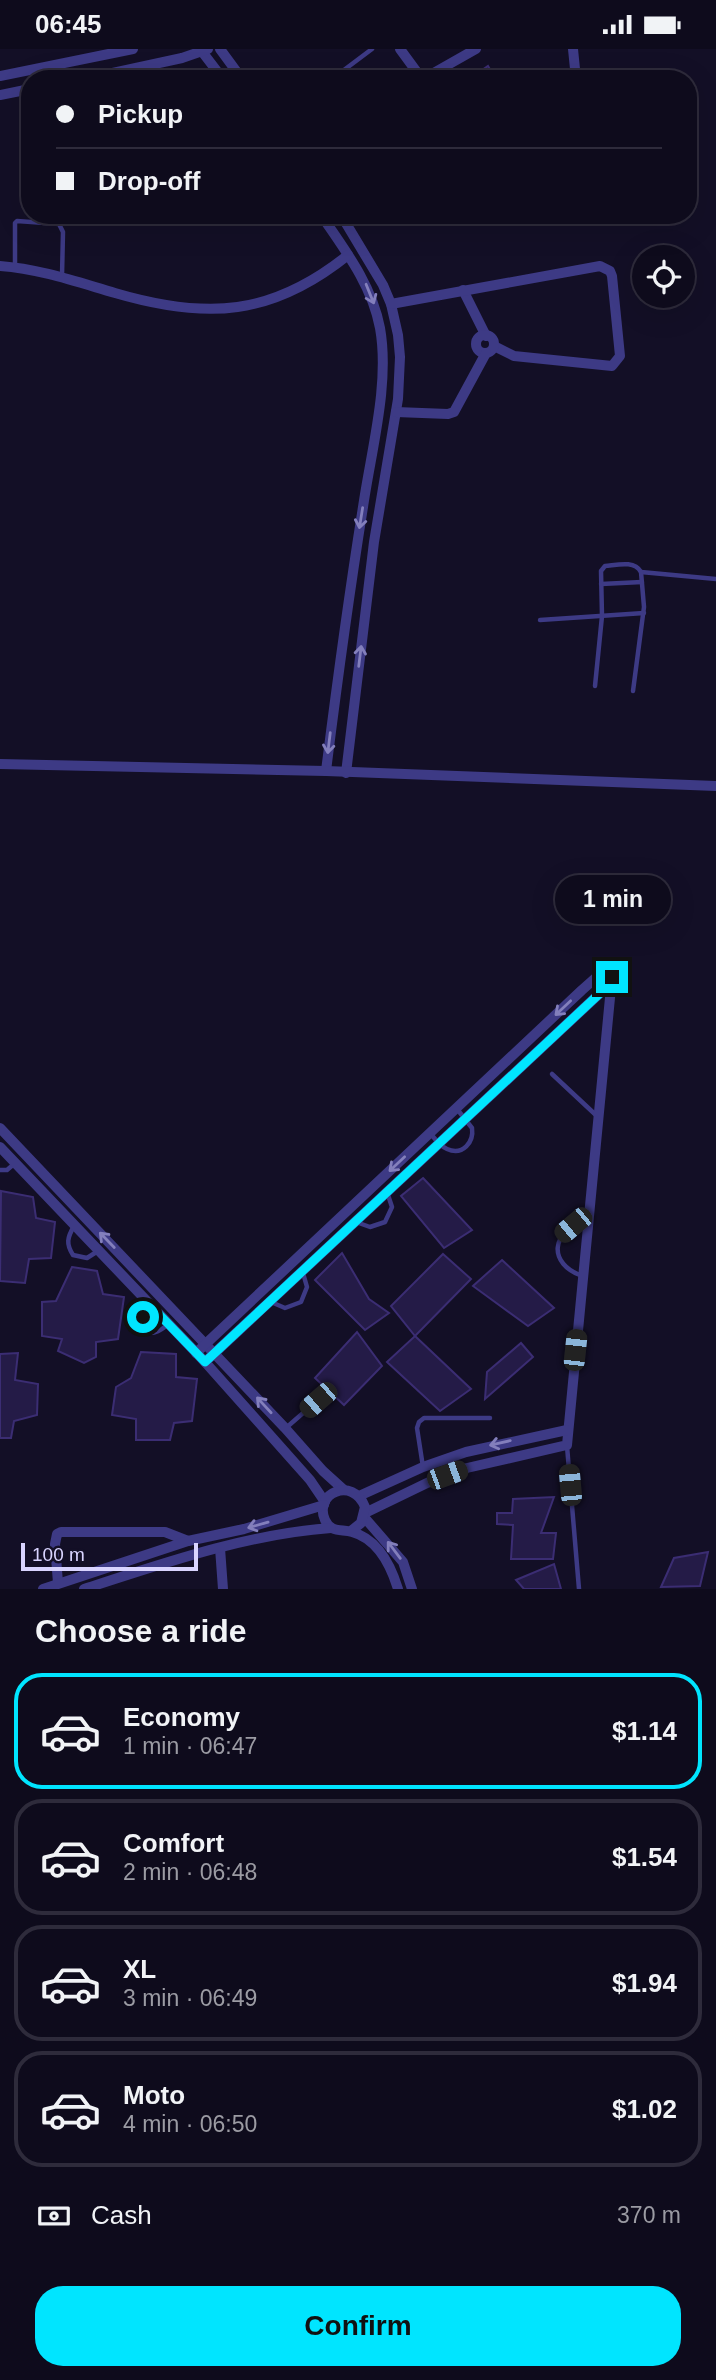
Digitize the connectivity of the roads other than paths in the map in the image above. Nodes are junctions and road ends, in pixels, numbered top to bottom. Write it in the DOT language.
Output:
graph roads {
  1 [pos="134,49"];
  2 [pos="219,49"];
  3 [pos="372,49"];
  4 [pos="400,49"];
  5 [pos="476,49"];
  6 [pos="573,49"];
  7 [pos="203,50"];
  8 [pos="30,70"];
  9 [pos="130,70"];
  10 [pos="217,70"];
  11 [pos="234,70"];
  12 [pos="344,70"];
  13 [pos="416,70"];
  14 [pos="439,70"];
  15 [pos="575,70"];
  16 [pos="21,72"];
  17 [pos="0,76"];
  18 [pos="21,91"];
  19 [pos="0,95"];
  20 [pos="21,221"];
  21 [pos="59,224"];
  22 [pos="327,224"];
  23 [pos="347,224"];
  24 [pos="348,254"];
  25 [pos="0,267"];
  26 [pos="15,267"];
  27 [pos="62,276"];
  28 [pos="463,291"];
  29 [pos="391,304"];
  30 [pos="490,349"];
  31 [pos="382,381"];
  32 [pos="399,382"];
  33 [pos="396,412"];
  34 [pos="641,572"];
  35 [pos="716,579"];
  36 [pos="642,582"];
  37 [pos="601,585"];
  38 [pos="644,613"];
  39 [pos="602,616"];
  40 [pos="540,620"];
  41 [pos="595,686"];
  42 [pos="634,691"];
  43 [pos="0,764"];
  44 [pos="326,771"];
  45 [pos="346,773"];
  46 [pos="716,786"];
  47 [pos="613,981"];
  48 [pos="552,1075"];
  49 [pos="456,1108"];
  50 [pos="466,1118"];
  51 [pos="600,1119"];
  52 [pos="0,1128"];
  53 [pos="429,1133"];
  54 [pos="439,1143"];
  55 [pos="0,1148"];
  56 [pos="15,1162"];
  57 [pos="0,1170"];
  58 [pos="387,1192"];
  59 [pos="356,1221"];
  60 [pos="589,1224"];
  61 [pos="74,1226"];
  62 [pos="98,1251"];
  63 [pos="302,1272"];
  64 [pos="583,1276"];
  65 [pos="270,1301"];
  66 [pos="152,1307"];
  67 [pos="168,1324"];
  68 [pos="206,1344"];
  69 [pos="196,1353"];
  70 [pos="215,1353"];
  71 [pos="205,1362"];
  72 [pos="318,1400"];
  73 [pos="491,1418"];
  74 [pos="285,1428"];
  75 [pos="567,1430"];
  76 [pos="567,1445"];
  77 [pos="423,1467"];
  78 [pos="344,1490"];
  79 [pos="359,1496"];
  80 [pos="324,1504"];
  81 [pos="365,1515"];
  82 [pos="331,1528"];
  83 [pos="351,1531"];
  84 [pos="188,1541"];
  85 [pos="220,1548"];
  86 [pos="58,1583"];
  87 [pos="43,1589"];
  88 [pos="84,1589"];
  89 [pos="223,1589"];
  90 [pos="398,1589"];
  91 [pos="412,1589"];
  92 [pos="579,1589"];
  1 -- 8 [label="street"];
  2 -- 11 [label="street"];
  3 -- 12 [label="lane"];
  4 -- 13 [label="street"];
  5 -- 14 [label="street"];
  6 -- 15 [label="street"];
  7 -- 9 [label="street"];
  7 -- 10 [label="street"];
  16 -- 17 [label="street"];
  18 -- 19 [label="street"];
  20 -- 26 [label="lane"];
  21 -- 27 [label="lane"];
  22 -- 24 [label="street"];
  23 -- 29 [label="street"];
  24 -- 27 [label="street"];
  24 -- 31 [label="street, one-way"];
  25 -- 26 [label="street"];
  26 -- 27 [label="street"];
  28 -- 29 [label="street"];
  28 -- 30 [label="street"];
  28 -- 30 [label="street"];
  29 -- 32 [label="street"];
  30 -- 33 [label="street"];
  31 -- 32 [label="street"];
  31 -- 44 [label="street, one-way"];
  32 -- 33 [label="street"];
  45 -- 33 [label="street, one-way"];
  34 -- 35 [label="lane"];
  34 -- 36 [label="lane"];
  34 -- 37 [label="lane"];
  36 -- 37 [label="lane"];
  36 -- 38 [label="lane"];
  37 -- 39 [label="lane"];
  38 -- 39 [label="lane"];
  38 -- 42 [label="lane"];
  39 -- 40 [label="lane"];
  39 -- 41 [label="lane"];
  43 -- 44 [label="street"];
  44 -- 45 [label="street"];
  45 -- 46 [label="street"];
  47 -- 49 [label="street, one-way"];
  47 -- 50 [label="street"];
  47 -- 51 [label="street"];
  48 -- 51 [label="lane"];
  49 -- 50 [label="lane"];
  49 -- 53 [label="street"];
  50 -- 54 [label="street"];
  50 -- 54 [label="lane"];
  51 -- 60 [label="street"];
  68 -- 52 [label="street, one-way"];
  53 -- 54 [label="lane"];
  53 -- 68 [label="street, one-way"];
  54 -- 58 [label="street"];
  55 -- 56 [label="street"];
  56 -- 57 [label="lane"];
  56 -- 61 [label="street"];
  58 -- 59 [label="street"];
  58 -- 59 [label="lane"];
  59 -- 63 [label="street"];
  60 -- 64 [label="street"];
  60 -- 64 [label="lane"];
  61 -- 62 [label="street"];
  61 -- 62 [label="lane"];
  62 -- 66 [label="street"];
  63 -- 65 [label="street"];
  63 -- 65 [label="lane"];
  64 -- 75 [label="street"];
  65 -- 70 [label="street"];
  66 -- 67 [label="street"];
  66 -- 67 [label="lane"];
  67 -- 69 [label="street"];
  68 -- 69 [label="street"];
  68 -- 70 [label="street"];
  69 -- 71 [label="street"];
  70 -- 71 [label="street"];
  74 -- 70 [label="street, one-way"];
  71 -- 80 [label="street"];
  72 -- 74 [label="lane"];
  73 -- 77 [label="lane"];
  74 -- 78 [label="street"];
  75 -- 76 [label="street"];
  75 -- 77 [label="street, one-way"];
  76 -- 81 [label="street"];
  76 -- 92 [label="lane"];
  77 -- 79 [label="street"];
  78 -- 79 [label="street"];
  78 -- 80 [label="street"];
  79 -- 81 [label="street"];
  80 -- 82 [label="street"];
  80 -- 84 [label="street, one-way"];
  81 -- 83 [label="street"];
  91 -- 81 [label="street, one-way"];
  82 -- 83 [label="street"];
  82 -- 85 [label="street"];
  83 -- 90 [label="street"];
  84 -- 86 [label="street"];
  84 -- 86 [label="street"];
  85 -- 88 [label="street"];
  85 -- 89 [label="street"];
  86 -- 87 [label="street"];
}
